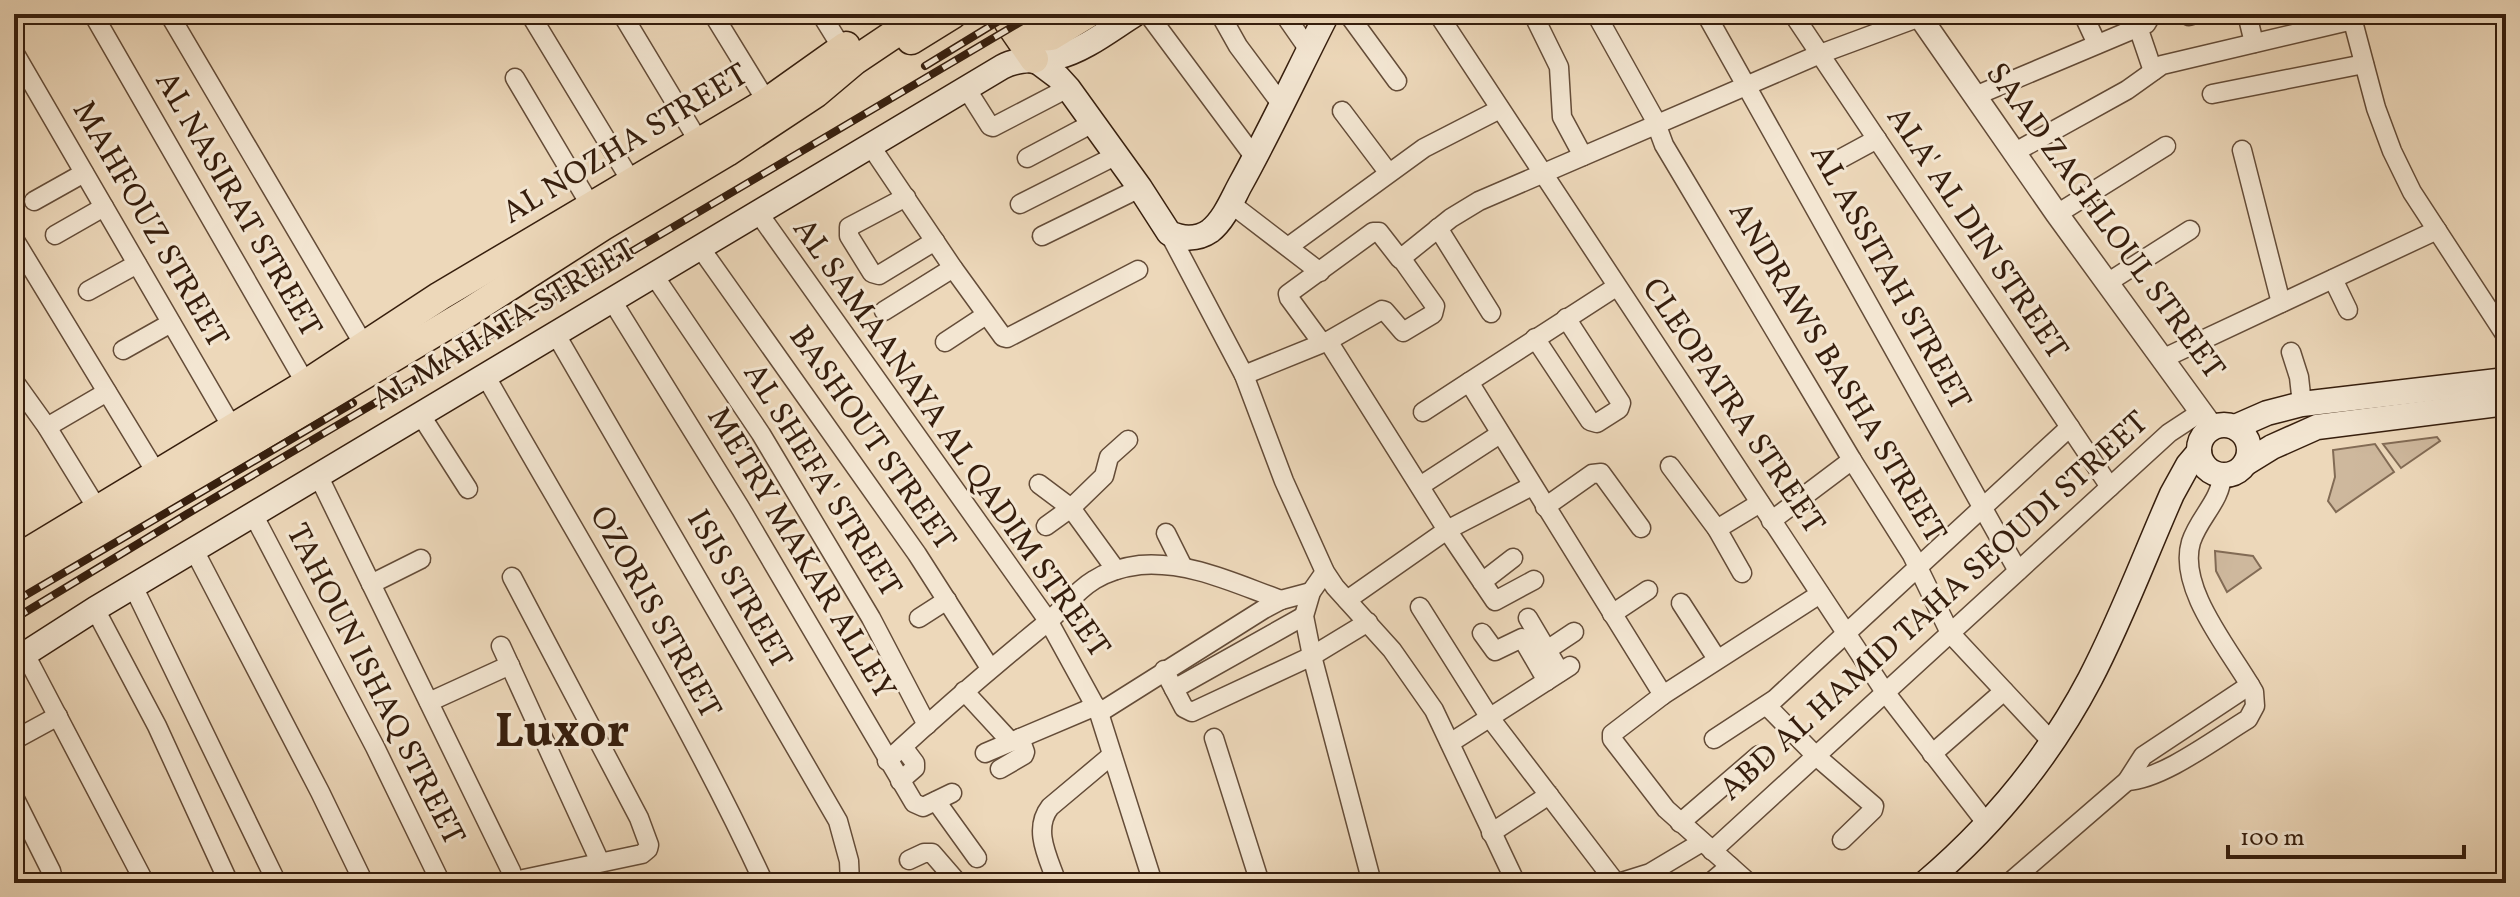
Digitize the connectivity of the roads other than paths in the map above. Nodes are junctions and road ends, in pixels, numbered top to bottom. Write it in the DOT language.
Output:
graph roads {
  1 [pos="93,14"];
  2 [pos="169,14"];
  3 [pos="530,14"];
  4 [pos="622,14"];
  5 [pos="713,14"];
  6 [pos="821,14"];
  7 [pos="891,14"];
  8 [pos="924,14"];
  9 [pos="953,14"];
  10 [pos="1004,14"];
  11 [pos="1022,14"];
  12 [pos="1087,14"];
  13 [pos="1135,14"];
  14 [pos="1148,14"];
  15 [pos="1220,14"];
  16 [pos="1284,14"];
  17 [pos="1327,14"];
  18 [pos="1348,14"];
  19 [pos="1533,14"];
  20 [pos="1596,14"];
  21 [pos="1706,14"];
  22 [pos="1793,14"];
  23 [pos="2083,14"];
  24 [pos="2247,14"];
  25 [pos="1444,16"];
  26 [pos="1919,16"];
  27 [pos="2352,17"];
  28 [pos="2143,20"];
  29 [pos="2254,43"];
  30 [pos="2097,44"];
  31 [pos="842,48"];
  32 [pos="1309,50"];
  33 [pos="14,52"];
  34 [pos="1820,54"];
  35 [pos="1034,59"];
  36 [pos="2364,64"];
  37 [pos="2153,71"];
  38 [pos="515,78"];
  39 [pos="1397,81"];
  40 [pos="1747,85"];
  41 [pos="966,88"];
  42 [pos="1068,88"];
  43 [pos="816,93"];
  44 [pos="2212,94"];
  45 [pos="1975,96"];
  46 [pos="767,102"];
  47 [pos="1282,105"];
  48 [pos="1500,109"];
  49 [pos="1342,111"];
  50 [pos="1093,123"];
  51 [pos="1656,125"];
  52 [pos="1877,139"];
  53 [pos="699,142"];
  54 [pos="870,145"];
  55 [pos="2166,146"];
  56 [pos="2242,150"];
  57 [pos="2015,152"];
  58 [pos="1117,155"];
  59 [pos="1583,156"];
  60 [pos="1027,158"];
  61 [pos="1255,158"];
  62 [pos="1829,165"];
  63 [pos="1388,172"];
  64 [pos="84,173"];
  65 [pos="1542,173"];
  66 [pos="1140,188"];
  67 [pos="638,192"];
  68 [pos="906,197"];
  69 [pos="34,201"];
  70 [pos="1230,203"];
  71 [pos="1020,204"];
  72 [pos="104,207"];
  73 [pos="757,211"];
  74 [pos="2057,214"];
  75 [pos="598,216"];
  76 [pos="1438,228"];
  77 [pos="2190,230"];
  78 [pos="2437,230"];
  79 [pos="1169,233"];
  80 [pos="55,235"];
  81 [pos="1042,236"];
  82 [pos="14,239"];
  83 [pos="935,241"];
  84 [pos="699,246"];
  85 [pos="1288,247"];
  86 [pos="1401,258"];
  87 [pos="137,264"];
  88 [pos="953,268"];
  89 [pos="1138,270"];
  90 [pos="1320,272"];
  91 [pos="653,274"];
  92 [pos="2333,279"];
  93 [pos="2107,283"];
  94 [pos="1616,287"];
  95 [pos="88,291"];
  96 [pos="611,299"];
  97 [pos="2281,303"];
  98 [pos="2348,310"];
  99 [pos="884,311"];
  100 [pos="469,312"];
  101 [pos="1491,313"];
  102 [pos="986,315"];
  103 [pos="1566,318"];
  104 [pos="171,323"];
  105 [pos="391,327"];
  106 [pos="555,333"];
  107 [pos="2506,336"];
  108 [pos="1535,338"];
  109 [pos="945,342"];
  110 [pos="1325,342"];
  111 [pos="364,345"];
  112 [pos="123,350"];
  113 [pos="2291,352"];
  114 [pos="2162,359"];
  115 [pos="485,375"];
  116 [pos="1244,375"];
  117 [pos="2506,380"];
  118 [pos="14,381"];
  119 [pos="1469,382"];
  120 [pos="306,384"];
  121 [pos="107,392"];
  122 [pos="2506,403"];
  123 [pos="2302,404"];
  124 [pos="1423,412"];
  125 [pos="420,414"];
  126 [pos="2216,422"];
  127 [pos="47,427"];
  128 [pos="2070,427"];
  129 [pos="233,429"];
  130 [pos="1500,434"];
  131 [pos="1128,440"];
  132 [pos="2199,452"];
  133 [pos="1852,460"];
  134 [pos="2246,463"];
  135 [pos="1670,466"];
  136 [pos="157,474"];
  137 [pos="318,475"];
  138 [pos="2222,475"];
  139 [pos="1039,484"];
  140 [pos="1420,486"];
  141 [pos="1532,486"];
  142 [pos="2110,487"];
  143 [pos="468,489"];
  144 [pos="1760,503"];
  145 [pos="1545,507"];
  146 [pos="1071,508"];
  147 [pos="1983,508"];
  148 [pos="98,510"];
  149 [pos="253,514"];
  150 [pos="1771,521"];
  151 [pos="1046,526"];
  152 [pos="1641,528"];
  153 [pos="1717,529"];
  154 [pos="1447,530"];
  155 [pos="1166,533"];
  156 [pos="847,540"];
  157 [pos="830,549"];
  158 [pos="194,550"];
  159 [pos="1513,558"];
  160 [pos="421,559"];
  161 [pos="14,561"];
  162 [pos="1183,567"];
  163 [pos="1919,567"];
  164 [pos="1116,570"];
  165 [pos="2018,571"];
  166 [pos="1325,572"];
  167 [pos="1742,573"];
  168 [pos="512,577"];
  169 [pos="1534,580"];
  170 [pos="1482,582"];
  171 [pos="14,584"];
  172 [pos="371,584"];
  173 [pos="133,586"];
  174 [pos="1648,590"];
  175 [pos="1311,592"];
  176 [pos="1820,594"];
  177 [pos="947,600"];
  178 [pos="1281,600"];
  179 [pos="1347,600"];
  180 [pos="1681,603"];
  181 [pos="1420,607"];
  182 [pos="95,609"];
  183 [pos="1612,614"];
  184 [pos="1304,616"];
  185 [pos="919,618"];
  186 [pos="1528,618"];
  187 [pos="1049,622"];
  188 [pos="1368,622"];
  189 [pos="1574,632"];
  190 [pos="1482,633"];
  191 [pos="1950,633"];
  192 [pos="1846,634"];
  193 [pos="501,646"];
  194 [pos="1547,650"];
  195 [pos="1312,656"];
  196 [pos="20,658"];
  197 [pos="1717,659"];
  198 [pos="510,665"];
  199 [pos="990,668"];
  200 [pos="1164,670"];
  201 [pos="1559,673"];
  202 [pos="2250,685"];
  203 [pos="1174,689"];
  204 [pos="964,691"];
  205 [pos="2004,691"];
  206 [pos="1885,692"];
  207 [pos="1663,695"];
  208 [pos="429,702"];
  209 [pos="1767,706"];
  210 [pos="1097,709"];
  211 [pos="58,716"];
  212 [pos="1490,718"];
  213 [pos="927,725"];
  214 [pos="1214,738"];
  215 [pos="1714,739"];
  216 [pos="14,740"];
  217 [pos="1015,740"];
  218 [pos="2052,742"];
  219 [pos="1450,743"];
  220 [pos="903,747"];
  221 [pos="985,753"];
  222 [pos="1932,754"];
  223 [pos="1112,755"];
  224 [pos="1759,755"];
  225 [pos="1816,756"];
  226 [pos="887,761"];
  227 [pos="1000,769"];
  228 [pos="900,781"];
  229 [pos="2127,781"];
  230 [pos="1549,795"];
  231 [pos="14,797"];
  232 [pos="1680,823"];
  233 [pos="1987,824"];
  234 [pos="1491,833"];
  235 [pos="1842,840"];
  236 [pos="1707,846"];
  237 [pos="977,858"];
  238 [pos="909,860"];
  239 [pos="600,862"];
  240 [pos="1730,866"];
  241 [pos="514,882"];
  242 [pos="54,883"];
  243 [pos="145,883"];
  244 [pos="229,883"];
  245 [pos="277,883"];
  246 [pos="364,883"];
  247 [pos="441,883"];
  248 [pos="764,883"];
  249 [pos="850,883"];
  250 [pos="958,883"];
  251 [pos="1057,883"];
  252 [pos="1153,883"];
  253 [pos="1260,883"];
  254 [pos="1372,883"];
  255 [pos="1516,883"];
  256 [pos="1617,883"];
  257 [pos="1710,883"];
  258 [pos="1749,883"];
  259 [pos="1925,883"];
  260 [pos="2009,883"];
  1 -- 120 [label="street, AL NASIRAT STREET"];
  2 -- 111 [label="street"];
  3 -- 67 [label="street"];
  4 -- 53 [label="street"];
  5 -- 46 [label="street"];
  6 -- 31 [label="street"];
  7 -- 31 [label="main road, AL NOZHA STREET"];
  8 -- 43 [label="main road, AL NOZHA STREET"];
  9 -- 43 [label="main road"];
  10 -- 35 [label="main road"];
  11 -- 12 [label="main road"];
  13 -- 35 [label="main road, AL MAHATA STREET"];
  14 -- 61 [label="street"];
  15 -- 47 [label="street"];
  16 -- 32 [label="street"];
  17 -- 32 [label="main road"];
  18 -- 39 [label="street"];
  19 -- 59 [label="street"];
  20 -- 51 [label="street, ANDRAWS BASHA STREET"];
  21 -- 40 [label="street, AL ASSITAH STREET"];
  22 -- 34 [label="street, ALA' AL DIN STREET"];
  23 -- 30 [label="street"];
  24 -- 29 [label="street"];
  25 -- 48 [label="street, CLEOPATRA STREET"];
  26 -- 34 [label="street"];
  26 -- 45 [label="street, SAAD ZAGHLOUL STREET"];
  27 -- 29 [label="street"];
  27 -- 36 [label="street"];
  28 -- 30 [label="street"];
  28 -- 37 [label="street"];
  29 -- 37 [label="street"];
  30 -- 45 [label="street"];
  31 -- 46 [label="main road, AL NOZHA STREET"];
  32 -- 47 [label="main road"];
  33 -- 64 [label="street, MAHFOUZ STREET"];
  34 -- 40 [label="street"];
  34 -- 52 [label="street, ALA' AL DIN STREET"];
  35 -- 41 [label="main road, AL MAHATA STREET"];
  35 -- 42 [label="main road"];
  36 -- 44 [label="street"];
  36 -- 78 [label="street"];
  37 -- 57 [label="street"];
  38 -- 75 [label="street"];
  40 -- 51 [label="street"];
  40 -- 147 [label="street, AL ASSITAH STREET"];
  41 -- 42 [label="street"];
  41 -- 54 [label="main road, AL MAHATA STREET"];
  42 -- 50 [label="main road"];
  43 -- 67 [label="main road, AL NOZHA STREET"];
  45 -- 57 [label="street, SAAD ZAGHLOUL STREET"];
  46 -- 53 [label="main road, AL NOZHA STREET"];
  47 -- 61 [label="main road"];
  48 -- 63 [label="street"];
  48 -- 65 [label="street, CLEOPATRA STREET"];
  49 -- 63 [label="street"];
  50 -- 58 [label="main road"];
  50 -- 60 [label="street"];
  51 -- 59 [label="street"];
  51 -- 133 [label="street, ANDRAWS BASHA STREET"];
  52 -- 62 [label="street"];
  52 -- 128 [label="street, ALA' AL DIN STREET"];
  53 -- 67 [label="main road, AL NOZHA STREET"];
  54 -- 68 [label="street"];
  54 -- 73 [label="main road, AL MAHATA STREET"];
  55 -- 74 [label="street"];
  56 -- 97 [label="street"];
  57 -- 74 [label="street, SAAD ZAGHLOUL STREET"];
  58 -- 66 [label="main road"];
  58 -- 71 [label="street"];
  59 -- 65 [label="street"];
  61 -- 70 [label="main road"];
  63 -- 85 [label="street"];
  64 -- 69 [label="street"];
  64 -- 72 [label="street, MAHFOUZ STREET"];
  65 -- 76 [label="street"];
  65 -- 94 [label="street, CLEOPATRA STREET"];
  66 -- 79 [label="main road"];
  66 -- 81 [label="street"];
  67 -- 75 [label="main road, AL NOZHA STREET"];
  68 -- 83 [label="street"];
  68 -- 83 [label="street"];
  70 -- 79 [label="main road"];
  70 -- 85 [label="street"];
  72 -- 80 [label="street"];
  72 -- 87 [label="street, MAHFOUZ STREET"];
  73 -- 84 [label="main road, AL MAHATA STREET"];
  73 -- 187 [label="street, AL SAMAANAYA AL QADIM STREET"];
  74 -- 93 [label="street, SAAD ZAGHLOUL STREET"];
  75 -- 100 [label="main road, AL NOZHA STREET"];
  75 -- 105 [label="main road, AL NOZHA STREET"];
  76 -- 86 [label="street"];
  76 -- 101 [label="street"];
  77 -- 93 [label="street"];
  78 -- 92 [label="street"];
  78 -- 107 [label="street"];
  79 -- 116 [label="street"];
  82 -- 121 [label="street"];
  83 -- 88 [label="street"];
  84 -- 91 [label="main road, AL MAHATA STREET"];
  84 -- 177 [label="street, BASHOUT STREET"];
  85 -- 90 [label="street"];
  86 -- 90 [label="street"];
  86 -- 110 [label="street"];
  87 -- 95 [label="street"];
  87 -- 104 [label="street, MAHFOUZ STREET"];
  88 -- 99 [label="street"];
  88 -- 102 [label="street"];
  89 -- 102 [label="street"];
  90 -- 110 [label="street"];
  91 -- 96 [label="main road, AL MAHATA STREET"];
  91 -- 157 [label="street, AL SHEFA' STREET"];
  92 -- 97 [label="street"];
  92 -- 98 [label="street"];
  93 -- 114 [label="street, SAAD ZAGHLOUL STREET"];
  94 -- 103 [label="street"];
  94 -- 144 [label="street, CLEOPATRA STREET"];
  96 -- 106 [label="main road, AL MAHATA STREET"];
  96 -- 226 [label="street, METRY MAKAR ALLEY"];
  97 -- 114 [label="street"];
  100 -- 105 [label="main road"];
  100 -- 171 [label="main road, AL NOZHA STREET"];
  102 -- 109 [label="street"];
  103 -- 108 [label="street"];
  103 -- 108 [label="street"];
  104 -- 112 [label="street"];
  104 -- 129 [label="street, MAHFOUZ STREET"];
  105 -- 111 [label="main road, AL NOZHA STREET"];
  106 -- 115 [label="main road, AL MAHATA STREET"];
  106 -- 249 [label="street, ISIS STREET"];
  108 -- 119 [label="street"];
  110 -- 116 [label="street"];
  110 -- 140 [label="street"];
  111 -- 120 [label="main road, AL NOZHA STREET"];
  113 -- 123 [label="street"];
  114 -- 126 [label="street, SAAD ZAGHLOUL STREET"];
  115 -- 125 [label="main road, AL MAHATA STREET"];
  115 -- 248 [label="street, OZORIS STREET"];
  116 -- 166 [label="street"];
  117 -- 123 [label="main road"];
  118 -- 127 [label="street"];
  119 -- 124 [label="street"];
  119 -- 130 [label="street"];
  120 -- 129 [label="main road, AL NOZHA STREET"];
  121 -- 127 [label="street"];
  121 -- 136 [label="street"];
  122 -- 134 [label="main road"];
  123 -- 126 [label="main road"];
  125 -- 137 [label="main road, AL MAHATA STREET"];
  125 -- 143 [label="street"];
  126 -- 132 [label="main road"];
  126 -- 134 [label="main road"];
  126 -- 142 [label="street, ABD AL HAMID TAHA SEOUDI STREET"];
  127 -- 148 [label="street"];
  128 -- 142 [label="street, ALA' AL DIN STREET"];
  128 -- 147 [label="street"];
  129 -- 136 [label="main road, AL NOZHA STREET"];
  130 -- 140 [label="street"];
  130 -- 141 [label="street"];
  131 -- 146 [label="street"];
  132 -- 138 [label="main road"];
  132 -- 218 [label="main road"];
  133 -- 150 [label="street"];
  133 -- 163 [label="street, ANDRAWS BASHA STREET"];
  134 -- 138 [label="main road"];
  135 -- 153 [label="street"];
  136 -- 148 [label="main road, AL NOZHA STREET"];
  137 -- 149 [label="main road, AL MAHATA STREET"];
  137 -- 172 [label="street"];
  138 -- 202 [label="street"];
  139 -- 146 [label="street"];
  140 -- 154 [label="street"];
  141 -- 145 [label="street"];
  141 -- 154 [label="street"];
  142 -- 165 [label="street, ABD AL HAMID TAHA SEOUDI STREET"];
  144 -- 150 [label="street, CLEOPATRA STREET"];
  144 -- 153 [label="street"];
  145 -- 152 [label="street"];
  145 -- 183 [label="street"];
  146 -- 151 [label="street"];
  146 -- 164 [label="street"];
  147 -- 163 [label="street"];
  147 -- 165 [label="street, AL ASSITAH STREET"];
  148 -- 161 [label="main road, AL NOZHA STREET"];
  149 -- 158 [label="main road, AL MAHATA STREET"];
  149 -- 247 [label="street, TAHOUN ISHAQ STREET"];
  150 -- 176 [label="street, CLEOPATRA STREET"];
  153 -- 167 [label="street"];
  154 -- 170 [label="street"];
  154 -- 179 [label="street"];
  155 -- 162 [label="street"];
  156 -- 157 [label="street"];
  157 -- 213 [label="street, AL SHEFA' STREET"];
  158 -- 173 [label="main road, AL MAHATA STREET"];
  158 -- 246 [label="street"];
  159 -- 170 [label="street"];
  160 -- 172 [label="street"];
  162 -- 164 [label="street"];
  162 -- 178 [label="street"];
  163 -- 191 [label="street, ANDRAWS BASHA STREET"];
  163 -- 192 [label="street"];
  164 -- 187 [label="street"];
  165 -- 191 [label="street, ABD AL HAMID TAHA SEOUDI STREET"];
  166 -- 175 [label="street"];
  166 -- 179 [label="street"];
  168 -- 239 [label="street"];
  169 -- 170 [label="street"];
  172 -- 208 [label="street"];
  173 -- 182 [label="main road, AL MAHATA STREET"];
  173 -- 245 [label="street"];
  174 -- 183 [label="street"];
  175 -- 178 [label="street"];
  175 -- 184 [label="street"];
  176 -- 192 [label="street, CLEOPATRA STREET"];
  176 -- 197 [label="street"];
  177 -- 185 [label="street"];
  177 -- 199 [label="street, BASHOUT STREET"];
  178 -- 200 [label="street"];
  179 -- 188 [label="street"];
  180 -- 197 [label="street"];
  181 -- 212 [label="street"];
  182 -- 196 [label="main road, AL MAHATA STREET"];
  182 -- 244 [label="street"];
  183 -- 207 [label="street"];
  184 -- 195 [label="street"];
  184 -- 203 [label="street"];
  186 -- 194 [label="street"];
  187 -- 199 [label="street"];
  187 -- 210 [label="street, AL SAMAANAYA AL QADIM STREET"];
  188 -- 195 [label="street"];
  188 -- 219 [label="street"];
  189 -- 194 [label="street"];
  190 -- 201 [label="street"];
  191 -- 205 [label="street, ANDRAWS BASHA STREET"];
  191 -- 206 [label="street, ABD AL HAMID TAHA SEOUDI STREET"];
  192 -- 206 [label="street, CLEOPATRA STREET"];
  192 -- 209 [label="street"];
  193 -- 198 [label="street"];
  194 -- 201 [label="street"];
  195 -- 203 [label="street"];
  195 -- 254 [label="street"];
  196 -- 211 [label="street"];
  197 -- 207 [label="street"];
  198 -- 208 [label="street"];
  198 -- 239 [label="street"];
  199 -- 204 [label="street"];
  200 -- 203 [label="street"];
  200 -- 210 [label="street"];
  201 -- 212 [label="street"];
  202 -- 229 [label="street"];
  202 -- 229 [label="street"];
  204 -- 213 [label="street"];
  204 -- 217 [label="street"];
  205 -- 218 [label="street, ANDRAWS BASHA STREET"];
  205 -- 222 [label="street"];
  206 -- 222 [label="street, CLEOPATRA STREET"];
  206 -- 225 [label="street, ABD AL HAMID TAHA SEOUDI STREET"];
  207 -- 232 [label="street"];
  208 -- 241 [label="street"];
  209 -- 215 [label="street"];
  209 -- 225 [label="street"];
  210 -- 217 [label="street"];
  210 -- 223 [label="street, AL SAMAANAYA AL QADIM STREET"];
  211 -- 216 [label="street"];
  211 -- 243 [label="street"];
  212 -- 219 [label="street"];
  212 -- 230 [label="street"];
  213 -- 220 [label="street"];
  214 -- 253 [label="street"];
  217 -- 221 [label="street"];
  217 -- 227 [label="street"];
  218 -- 233 [label="main road"];
  219 -- 234 [label="street"];
  220 -- 226 [label="street"];
  220 -- 228 [label="street"];
  222 -- 233 [label="street, CLEOPATRA STREET"];
  223 -- 251 [label="street"];
  223 -- 252 [label="street, AL SAMAANAYA AL QADIM STREET"];
  224 -- 232 [label="street"];
  225 -- 235 [label="street"];
  225 -- 236 [label="street, ABD AL HAMID TAHA SEOUDI STREET"];
  226 -- 228 [label="street, METRY MAKAR ALLEY"];
  228 -- 237 [label="street, METRY MAKAR ALLEY"];
  229 -- 260 [label="street"];
  230 -- 234 [label="street"];
  230 -- 256 [label="street"];
  231 -- 242 [label="street"];
  232 -- 236 [label="street"];
  233 -- 259 [label="main road"];
  234 -- 255 [label="street"];
  236 -- 240 [label="street"];
  236 -- 256 [label="street, ABD AL HAMID TAHA SEOUDI STREET"];
  238 -- 250 [label="street"];
  239 -- 241 [label="street"];
  240 -- 257 [label="street"];
  240 -- 258 [label="street"];
}
